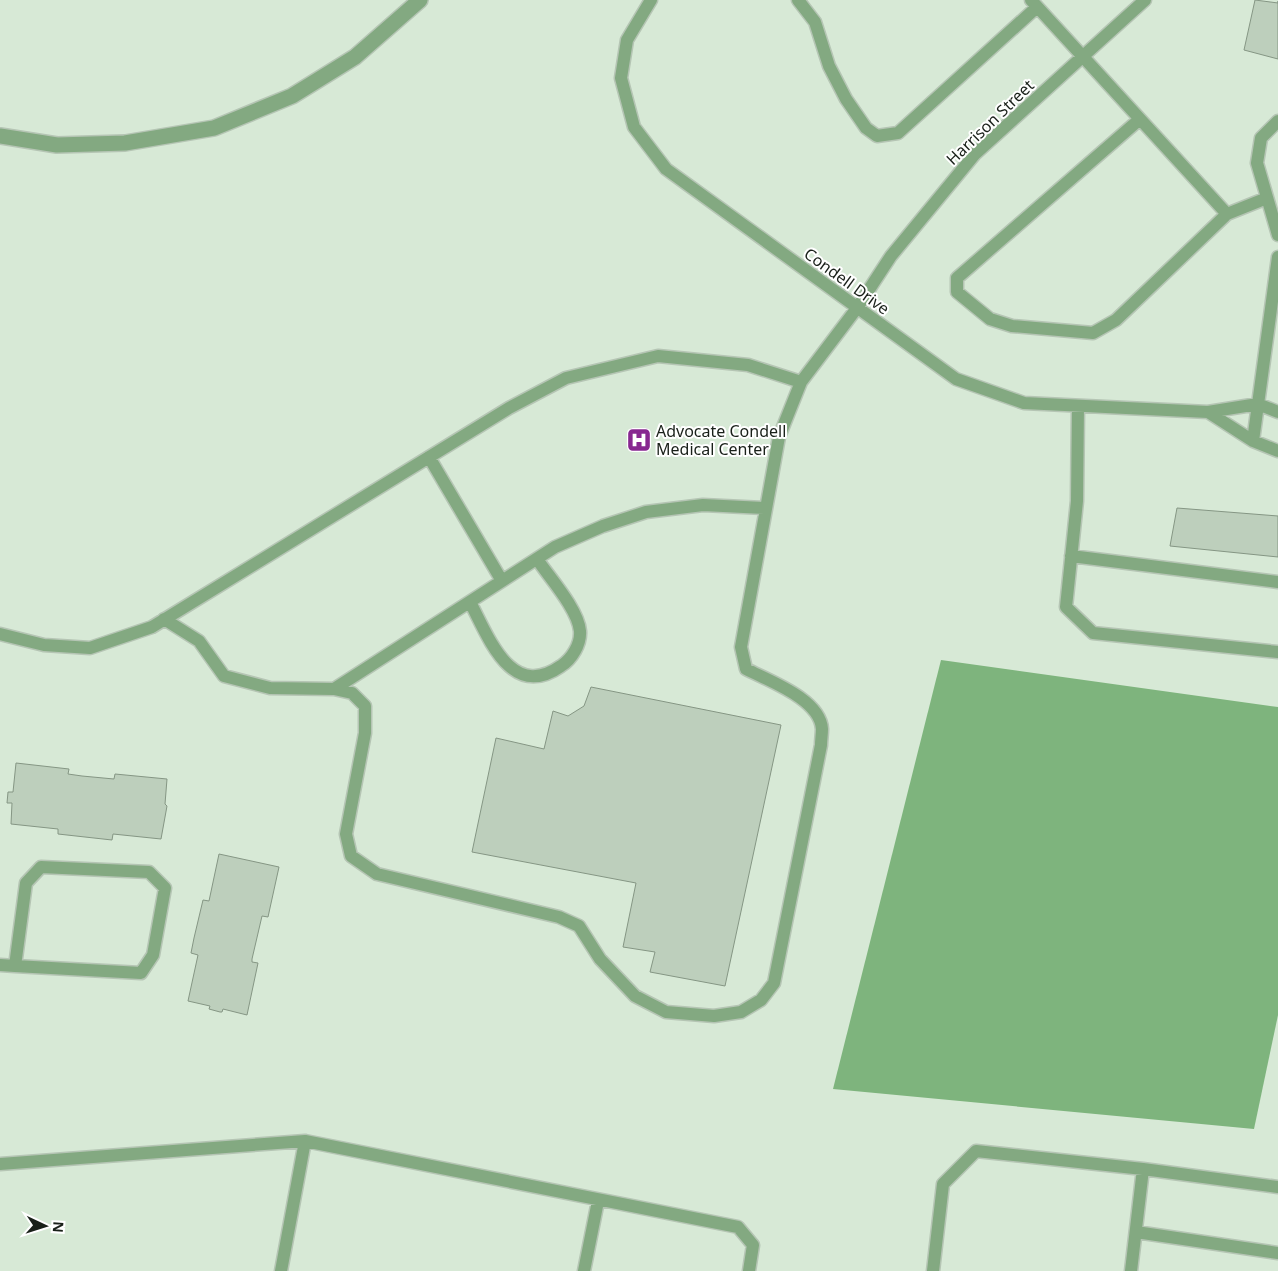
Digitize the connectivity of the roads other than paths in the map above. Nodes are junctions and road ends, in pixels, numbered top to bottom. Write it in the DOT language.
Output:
graph roads {
  1 [pos="420,0"];
  2 [pos="651,0"];
  3 [pos="798,0"];
  4 [pos="1034,3"];
  5 [pos="1138,3"];
  6 [pos="1082,56"];
  7 [pos="1140,119"];
  8 [pos="1278,121"];
  9 [pos="0,136"];
  10 [pos="1267,198"];
  11 [pos="1227,214"];
  12 [pos="1278,235"];
  13 [pos="1278,257"];
  14 [pos="857,308"];
  15 [pos="801,382"];
  16 [pos="1258,404"];
  17 [pos="1078,406"];
  18 [pos="1208,412"];
  19 [pos="1278,412"];
  20 [pos="1253,441"];
  21 [pos="1278,451"];
  22 [pos="429,457"];
  23 [pos="766,508"];
  24 [pos="1071,556"];
  25 [pos="537,559"];
  26 [pos="502,581"];
  27 [pos="1278,582"];
  28 [pos="470,602"];
  29 [pos="164,619"];
  30 [pos="0,634"];
  31 [pos="1278,652"];
  32 [pos="334,689"];
  33 [pos="0,966"];
  34 [pos="14,966"];
  35 [pos="305,1141"];
  36 [pos="0,1164"];
  37 [pos="1143,1169"];
  38 [pos="1278,1187"];
  39 [pos="598,1200"];
  40 [pos="1136,1232"];
  41 [pos="1278,1253"];
  42 [pos="281,1271"];
  43 [pos="584,1271"];
  44 [pos="749,1271"];
  45 [pos="933,1271"];
  46 [pos="1131,1271"];
  1 -- 9 [label="street"];
  2 -- 14 [label="lane, Condell Drive"];
  3 -- 4 [label="lane"];
  4 -- 6 [label="lane"];
  5 -- 6 [label="lane, Harrison Street"];
  6 -- 7 [label="lane"];
  6 -- 14 [label="lane, Harrison Street"];
  7 -- 11 [label="lane"];
  7 -- 11 [label="lane"];
  8 -- 10 [label="lane"];
  10 -- 11 [label="lane"];
  10 -- 12 [label="lane"];
  13 -- 16 [label="lane"];
  14 -- 15 [label="lane, Harrison Street"];
  14 -- 17 [label="lane, Condell Drive"];
  15 -- 22 [label="lane"];
  15 -- 23 [label="lane, Harrison Street"];
  16 -- 18 [label="lane, Condell Drive"];
  16 -- 19 [label="lane"];
  16 -- 20 [label="lane"];
  17 -- 18 [label="lane, Condell Drive"];
  17 -- 24 [label="lane"];
  18 -- 20 [label="lane"];
  20 -- 21 [label="lane"];
  22 -- 26 [label="lane"];
  22 -- 29 [label="lane"];
  23 -- 25 [label="lane"];
  23 -- 32 [label="lane, Harrison Street"];
  24 -- 27 [label="lane"];
  24 -- 31 [label="lane"];
  25 -- 26 [label="lane"];
  25 -- 28 [label="lane"];
  26 -- 28 [label="lane"];
  28 -- 32 [label="lane"];
  29 -- 30 [label="lane"];
  29 -- 32 [label="lane"];
  33 -- 34 [label="lane"];
  34 -- 34 [label="lane"];
  35 -- 36 [label="lane"];
  35 -- 39 [label="lane"];
  35 -- 42 [label="lane"];
  37 -- 38 [label="lane"];
  37 -- 40 [label="lane"];
  37 -- 45 [label="lane"];
  39 -- 43 [label="lane"];
  39 -- 44 [label="lane"];
  40 -- 41 [label="lane"];
  40 -- 46 [label="lane"];
}
